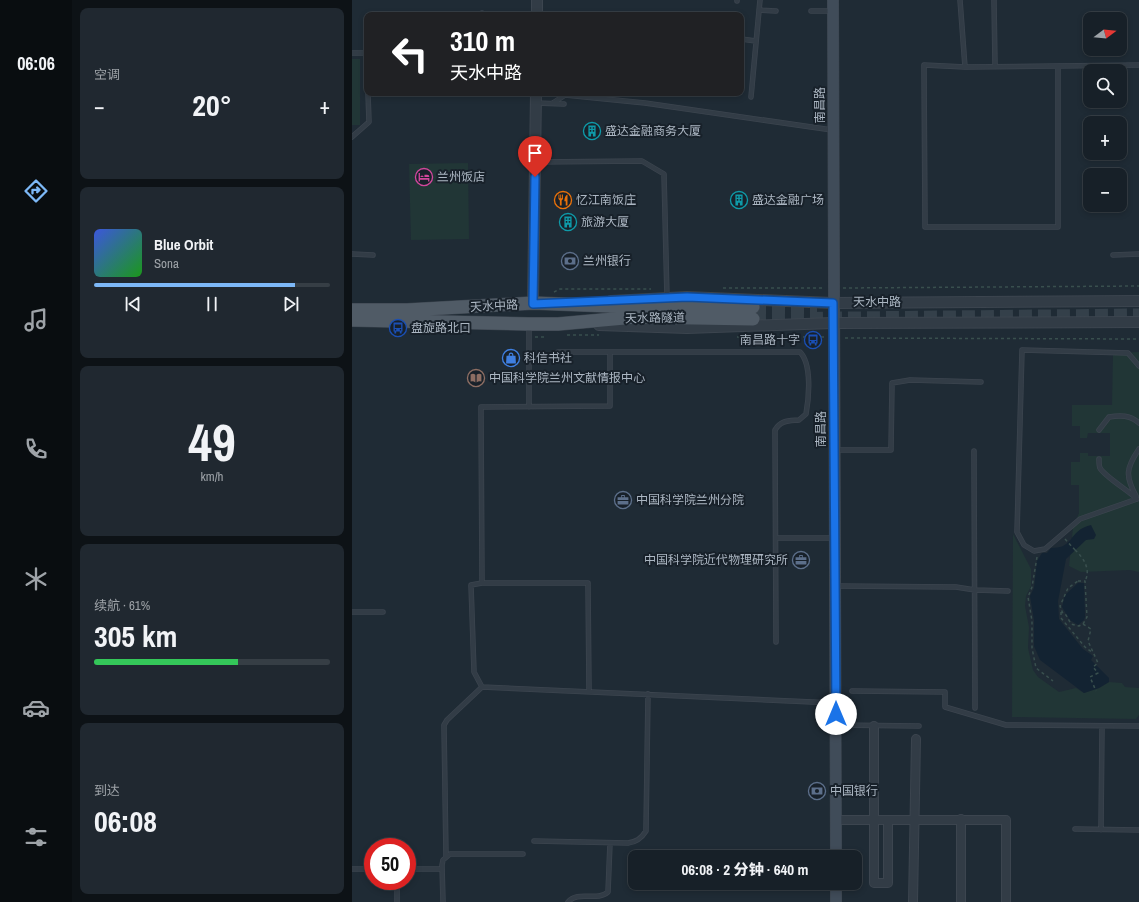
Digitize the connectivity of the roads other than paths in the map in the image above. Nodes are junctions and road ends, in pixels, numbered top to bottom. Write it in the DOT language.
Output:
graph roads {
  1 [pos="538,0"];
  2 [pos="760,0"];
  3 [pos="960,0"];
  4 [pos="994,0"];
  5 [pos="833,5"];
  6 [pos="759,10"];
  7 [pos="776,11"];
  8 [pos="811,11"];
  9 [pos="537,12"];
  10 [pos="744,39"];
  11 [pos="756,41"];
  12 [pos="352,53"];
  13 [pos="364,53"];
  14 [pos="1139,65"];
  15 [pos="995,66"];
  16 [pos="965,67"];
  17 [pos="1058,67"];
  18 [pos="368,96"];
  19 [pos="564,96"];
  20 [pos="575,96"];
  21 [pos="751,96"];
  22 [pos="536,98"];
  23 [pos="553,103"];
  24 [pos="564,104"];
  25 [pos="833,130"];
  26 [pos="352,137"];
  27 [pos="535,162"];
  28 [pos="352,254"];
  29 [pos="1139,254"];
  30 [pos="373,255"];
  31 [pos="1113,255"];
  32 [pos="667,298"];
  33 [pos="1139,301"];
  34 [pos="833,303"];
  35 [pos="533,304"];
  36 [pos="556,304"];
  37 [pos="352,310"];
  38 [pos="352,320"];
  39 [pos="1139,322"];
  40 [pos="529,324"];
  41 [pos="558,324"];
  42 [pos="833,324"];
  43 [pos="558,352"];
  44 [pos="610,352"];
  45 [pos="1139,366"];
  46 [pos="981,382"];
  47 [pos="529,407"];
  48 [pos="1139,423"];
  49 [pos="1099,430"];
  50 [pos="1139,449"];
  51 [pos="834,450"];
  52 [pos="974,450"];
  53 [pos="1100,459"];
  54 [pos="1138,500"];
  55 [pos="776,538"];
  56 [pos="835,538"];
  57 [pos="482,583"];
  58 [pos="835,586"];
  59 [pos="974,590"];
  60 [pos="1008,591"];
  61 [pos="352,612"];
  62 [pos="383,612"];
  63 [pos="776,642"];
  64 [pos="482,687"];
  65 [pos="852,691"];
  66 [pos="589,692"];
  67 [pos="648,694"];
  68 [pos="836,704"];
  69 [pos="975,708"];
  70 [pos="836,725"];
  71 [pos="874,726"];
  72 [pos="919,726"];
  73 [pos="1102,726"];
  74 [pos="1139,726"];
  75 [pos="916,739"];
  76 [pos="836,820"];
  77 [pos="874,820"];
  78 [pos="888,820"];
  79 [pos="914,820"];
  80 [pos="961,820"];
  81 [pos="1075,829"];
  82 [pos="1101,830"];
  83 [pos="1139,830"];
  84 [pos="534,841"];
  85 [pos="610,843"];
  86 [pos="836,850"];
  87 [pos="523,854"];
  88 [pos="446,857"];
  89 [pos="352,869"];
  90 [pos="364,869"];
  91 [pos="416,869"];
  92 [pos="442,869"];
  93 [pos="397,890"];
  94 [pos="836,890"];
  95 [pos="397,902"];
  96 [pos="443,902"];
  97 [pos="568,902"];
  98 [pos="836,902"];
  99 [pos="912,902"];
  100 [pos="961,902"];
  101 [pos="1006,902"];
  1 -- 9 [label="street"];
  2 -- 6 [label="lane"];
  3 -- 16 [label="lane"];
  4 -- 15 [label="lane"];
  5 -- 8 [label="lane"];
  5 -- 25 [label="main road, 南昌路"];
  6 -- 7 [label="lane"];
  6 -- 11 [label="lane"];
  10 -- 11 [label="lane"];
  11 -- 21 [label="lane"];
  12 -- 13 [label="lane"];
  14 -- 17 [label="lane"];
  15 -- 16 [label="lane"];
  15 -- 17 [label="lane"];
  16 -- 17 [label="lane"];
  18 -- 26 [label="lane"];
  19 -- 23 [label="lane"];
  20 -- 25 [label="lane"];
  22 -- 23 [label="lane"];
  22 -- 27 [label="street"];
  23 -- 24 [label="lane"];
  25 -- 34 [label="main road, 南昌路"];
  27 -- 32 [label="lane"];
  27 -- 35 [label="street"];
  28 -- 30 [label="lane"];
  29 -- 31 [label="lane"];
  32 -- 34 [label="street, 天水中路"];
  32 -- 36 [label="street, 天水中路"];
  33 -- 34 [label="street, 天水中路"];
  34 -- 42 [label="main road, 南昌路"];
  35 -- 36 [label="main road, 天水中路"];
  35 -- 37 [label="main road, 天水中路"];
  36 -- 41 [label="main road, 天水路隧道"];
  38 -- 40 [label="main road, 天水中路"];
  39 -- 42 [label="street, 天水中路"];
  40 -- 41 [label="main road, 天水中路"];
  40 -- 47 [label="lane"];
  41 -- 42 [label="street, 天水中路"];
  42 -- 51 [label="main road, 南昌路"];
  43 -- 44 [label="lane"];
  44 -- 47 [label="lane"];
  44 -- 55 [label="lane"];
  45 -- 54 [label="lane"];
  46 -- 51 [label="lane"];
  47 -- 57 [label="lane"];
  48 -- 49 [label="lane"];
  50 -- 54 [label="lane"];
  51 -- 56 [label="main road, 南昌路"];
  52 -- 59 [label="lane"];
  53 -- 54 [label="lane"];
  55 -- 56 [label="lane"];
  55 -- 63 [label="lane"];
  56 -- 58 [label="main road, 南昌路"];
  57 -- 64 [label="lane"];
  57 -- 66 [label="lane"];
  58 -- 59 [label="lane"];
  58 -- 68 [label="main road, 南昌路"];
  59 -- 60 [label="lane"];
  59 -- 69 [label="lane"];
  61 -- 62 [label="lane"];
  64 -- 66 [label="lane"];
  64 -- 88 [label="lane"];
  65 -- 73 [label="lane"];
  66 -- 67 [label="lane"];
  67 -- 68 [label="lane"];
  67 -- 85 [label="lane"];
  68 -- 70 [label="main road, 南昌路"];
  70 -- 71 [label="lane"];
  70 -- 76 [label="main road, 南昌路"];
  71 -- 72 [label="lane"];
  71 -- 77 [label="street"];
  73 -- 74 [label="lane"];
  73 -- 82 [label="lane"];
  75 -- 79 [label="street"];
  76 -- 77 [label="street"];
  76 -- 86 [label="main road, 南昌路"];
  77 -- 78 [label="street"];
  77 -- 78 [label="street"];
  78 -- 79 [label="street"];
  79 -- 80 [label="street"];
  79 -- 99 [label="street"];
  80 -- 100 [label="street"];
  80 -- 101 [label="street"];
  81 -- 82 [label="lane"];
  82 -- 83 [label="lane"];
  84 -- 85 [label="lane"];
  85 -- 97 [label="lane"];
  87 -- 88 [label="lane"];
  88 -- 92 [label="lane"];
  89 -- 90 [label="lane"];
  91 -- 92 [label="lane"];
  92 -- 96 [label="lane"];
  93 -- 95 [label="lane"];
  94 -- 98 [label="main road"];
}
